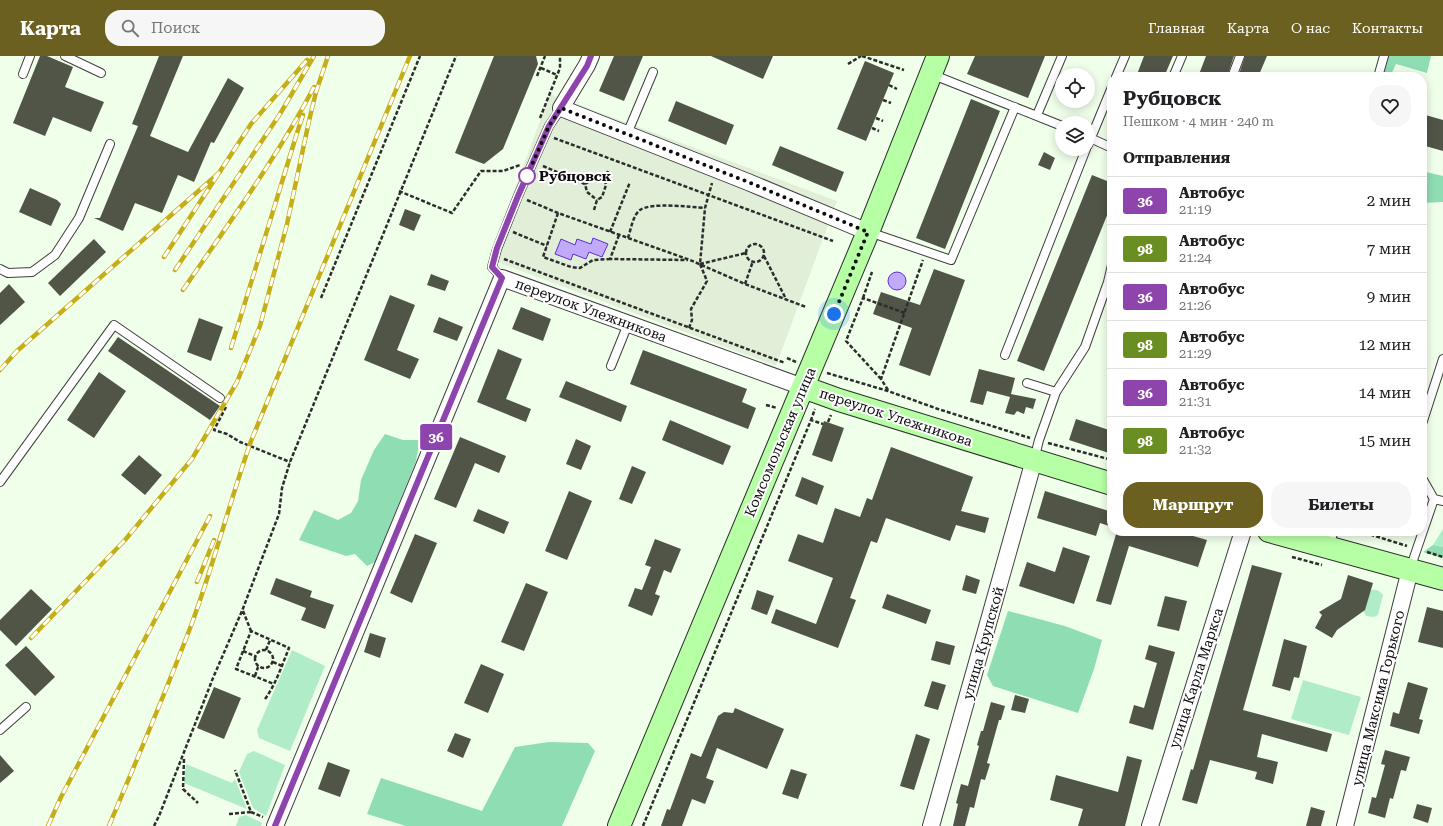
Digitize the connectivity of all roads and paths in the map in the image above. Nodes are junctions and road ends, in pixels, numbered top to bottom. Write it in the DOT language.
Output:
graph roads {
  1 [pos="30,56"];
  2 [pos="65,56"];
  3 [pos="420,56"];
  4 [pos="456,56"];
  5 [pos="545,56"];
  6 [pos="560,56"];
  7 [pos="591,56"];
  8 [pos="862,56"];
  9 [pos="1062,56"];
  10 [pos="1125,56"];
  11 [pos="1182,56"];
  12 [pos="1240,56"];
  13 [pos="1384,56"];
  14 [pos="848,64"];
  15 [pos="935,65"];
  16 [pos="541,68"];
  17 [pos="904,70"];
  18 [pos="653,72"];
  19 [pos="1118,72"];
  20 [pos="1175,72"];
  21 [pos="1234,72"];
  22 [pos="1379,72"];
  23 [pos="101,73"];
  24 [pos="23,74"];
  25 [pos="557,75"];
  26 [pos="537,76"];
  27 [pos="889,85"];
  28 [pos="897,89"];
  29 [pos="1107,99"];
  30 [pos="883,100"];
  31 [pos="890,104"];
  32 [pos="1015,107"];
  33 [pos="561,108"];
  34 [pos="1037,115"];
  35 [pos="876,118"];
  36 [pos="883,121"];
  37 [pos="1055,123"];
  38 [pos="1095,126"];
  39 [pos="872,128"];
  40 [pos="879,131"];
  41 [pos="545,134"];
  42 [pos="627,134"];
  43 [pos="1095,142"];
  44 [pos="110,144"];
  45 [pos="1107,146"];
  46 [pos="1083,156"];
  47 [pos="523,158"];
  48 [pos="541,164"];
  49 [pos="716,169"];
  50 [pos="608,171"];
  51 [pos="605,180"];
  52 [pos="630,182"];
  53 [pos="585,184"];
  54 [pos="399,191"];
  55 [pos="529,193"];
  56 [pos="709,195"];
  57 [pos="526,200"];
  58 [pos="597,200"];
  59 [pos="523,206"];
  60 [pos="705,208"];
  61 [pos="594,210"];
  62 [pos="558,213"];
  63 [pos="515,226"];
  64 [pos="512,232"];
  65 [pos="610,232"];
  66 [pos="868,232"];
  67 [pos="619,235"];
  68 [pos="628,238"];
  69 [pos="510,239"];
  70 [pos="833,241"];
  71 [pos="547,246"];
  72 [pos="926,252"];
  73 [pos="746,253"];
  74 [pos="764,256"];
  75 [pos="502,258"];
  76 [pos="610,259"];
  77 [pos="690,260"];
  78 [pos="754,262"];
  79 [pos="700,264"];
  80 [pos="0,269"];
  81 [pos="502,278"];
  82 [pos="745,284"];
  83 [pos="1107,285"];
  84 [pos="321,298"];
  85 [pos="786,299"];
  86 [pos="806,307"];
  87 [pos="905,313"];
  88 [pos="628,324"];
  89 [pos="689,328"];
  90 [pos="684,344"];
  91 [pos="1005,355"];
  92 [pos="787,358"];
  93 [pos="1443,359"];
  94 [pos="785,363"];
  95 [pos="611,366"];
  96 [pos="807,378"];
  97 [pos="882,379"];
  98 [pos="1027,383"];
  99 [pos="888,391"];
  100 [pos="1056,392"];
  101 [pos="220,398"];
  102 [pos="1427,409"];
  103 [pos="823,424"];
  104 [pos="1037,450"];
  105 [pos="1107,459"];
  106 [pos="290,462"];
  107 [pos="0,482"];
  108 [pos="1107,482"];
  109 [pos="1427,487"];
  110 [pos="1434,499"];
  111 [pos="1443,501"];
  112 [pos="1427,518"];
  113 [pos="1241,536"];
  114 [pos="1308,536"];
  115 [pos="1375,536"];
  116 [pos="1421,536"];
  117 [pos="1331,539"];
  118 [pos="1416,549"];
  119 [pos="1443,557"];
  120 [pos="1410,570"];
  121 [pos="1443,579"];
  122 [pos="242,611"];
  123 [pos="251,631"];
  124 [pos="270,640"];
  125 [pos="266,650"];
  126 [pos="243,651"];
  127 [pos="255,656"];
  128 [pos="273,662"];
  129 [pos="282,666"];
  130 [pos="258,667"];
  131 [pos="255,676"];
  132 [pos="274,684"];
  133 [pos="265,699"];
  134 [pos="26,707"];
  135 [pos="0,730"];
  136 [pos="184,759"];
  137 [pos="235,770"];
  138 [pos="198,803"];
  139 [pos="229,814"];
  140 [pos="154,826"];
  141 [pos="275,826"];
  142 [pos="619,826"];
  143 [pos="642,826"];
  144 [pos="931,826"];
  145 [pos="1150,826"];
  146 [pos="1346,826"];
  1 -- 24 [label="lane"];
  2 -- 23 [label="lane"];
  3 -- 84 [label="path"];
  4 -- 54 [label="path"];
  5 -- 16 [label="path"];
  6 -- 25 [label="path"];
  7 -- 33 [label="street"];
  8 -- 14 [label="path"];
  8 -- 17 [label="path"];
  9 -- 34 [label="lane"];
  10 -- 19 [label="lane"];
  11 -- 20 [label="lane"];
  12 -- 21 [label="lane"];
  13 -- 22 [label="lane"];
  15 -- 32 [label="lane"];
  15 -- 66 [label="main road, Комсомольская улица"];
  16 -- 25 [label="path"];
  16 -- 26 [label="path"];
  18 -- 42 [label="lane"];
  25 -- 41 [label="path"];
  27 -- 28 [label="path"];
  29 -- 38 [label="lane"];
  30 -- 31 [label="path"];
  32 -- 34 [label="lane"];
  32 -- 72 [label="lane"];
  33 -- 41 [label="lane"];
  33 -- 42 [label="street"];
  34 -- 37 [label="lane"];
  35 -- 36 [label="path"];
  39 -- 40 [label="path"];
  41 -- 56 [label="path"];
  41 -- 81 [label="lane"];
  42 -- 49 [label="street"];
  43 -- 45 [label="lane"];
  44 -- 80 [label="lane"];
  46 -- 91 [label="lane"];
  47 -- 54 [label="path"];
  48 -- 53 [label="path"];
  49 -- 56 [label="path"];
  49 -- 66 [label="street"];
  50 -- 51 [label="path"];
  51 -- 53 [label="path"];
  51 -- 58 [label="path"];
  52 -- 65 [label="path"];
  53 -- 58 [label="path"];
  54 -- 106 [label="path"];
  55 -- 57 [label="path"];
  56 -- 60 [label="path"];
  56 -- 70 [label="path"];
  57 -- 59 [label="path"];
  57 -- 62 [label="path"];
  58 -- 61 [label="path"];
  60 -- 68 [label="path"];
  60 -- 79 [label="path"];
  62 -- 65 [label="path"];
  62 -- 71 [label="path"];
  63 -- 64 [label="path"];
  64 -- 69 [label="path"];
  64 -- 71 [label="path"];
  65 -- 67 [label="path"];
  66 -- 72 [label="lane"];
  66 -- 96 [label="main road, Комсомольская улица"];
  67 -- 68 [label="path"];
  67 -- 76 [label="path"];
  68 -- 77 [label="path"];
  71 -- 76 [label="path"];
  72 -- 87 [label="path"];
  73 -- 74 [label="path"];
  73 -- 78 [label="path"];
  73 -- 79 [label="path"];
  74 -- 78 [label="path"];
  74 -- 85 [label="path"];
  75 -- 89 [label="path"];
  76 -- 77 [label="path"];
  77 -- 79 [label="path"];
  78 -- 82 [label="path"];
  79 -- 82 [label="path"];
  79 -- 89 [label="path"];
  81 -- 88 [label="street, переулок Улежникова"];
  81 -- 141 [label="street"];
  82 -- 85 [label="path"];
  83 -- 100 [label="lane"];
  85 -- 86 [label="path"];
  87 -- 97 [label="path"];
  87 -- 97 [label="path"];
  88 -- 90 [label="street, переулок Улежникова"];
  88 -- 95 [label="lane"];
  89 -- 90 [label="path"];
  89 -- 94 [label="path"];
  90 -- 96 [label="street, переулок Улежникова"];
  92 -- 96 [label="path"];
  93 -- 102 [label="lane"];
  96 -- 99 [label="path"];
  96 -- 104 [label="main road, переулок Улежникова"];
  96 -- 142 [label="main road, Комсомольская улица"];
  97 -- 99 [label="path"];
  98 -- 100 [label="lane"];
  99 -- 104 [label="path"];
  100 -- 104 [label="lane"];
  101 -- 106 [label="path"];
  101 -- 107 [label="lane"];
  103 -- 143 [label="path"];
  104 -- 105 [label="path"];
  104 -- 108 [label="main road, переулок Улежникова"];
  104 -- 144 [label="street, улица Крупской"];
  106 -- 122 [label="path"];
  109 -- 110 [label="lane"];
  110 -- 111 [label="lane"];
  110 -- 112 [label="lane"];
  113 -- 145 [label="street, улица Карла Маркса"];
  114 -- 117 [label="main road"];
  115 -- 118 [label="path"];
  116 -- 118 [label="lane"];
  117 -- 120 [label="main road"];
  118 -- 119 [label="path"];
  118 -- 120 [label="lane"];
  120 -- 121 [label="main road"];
  120 -- 146 [label="street, улица Максима Горького"];
  122 -- 123 [label="path"];
  122 -- 140 [label="path"];
  123 -- 124 [label="path"];
  123 -- 126 [label="path"];
  124 -- 125 [label="path"];
  124 -- 129 [label="path"];
  125 -- 127 [label="path"];
  125 -- 128 [label="path"];
  126 -- 127 [label="path"];
  126 -- 131 [label="path"];
  127 -- 130 [label="path"];
  128 -- 129 [label="path"];
  128 -- 130 [label="path"];
  129 -- 132 [label="path"];
  130 -- 131 [label="path"];
  131 -- 132 [label="path"];
  132 -- 133 [label="path"];
  134 -- 135 [label="lane"];
  136 -- 138 [label="path"];
  137 -- 139 [label="path"];
}
